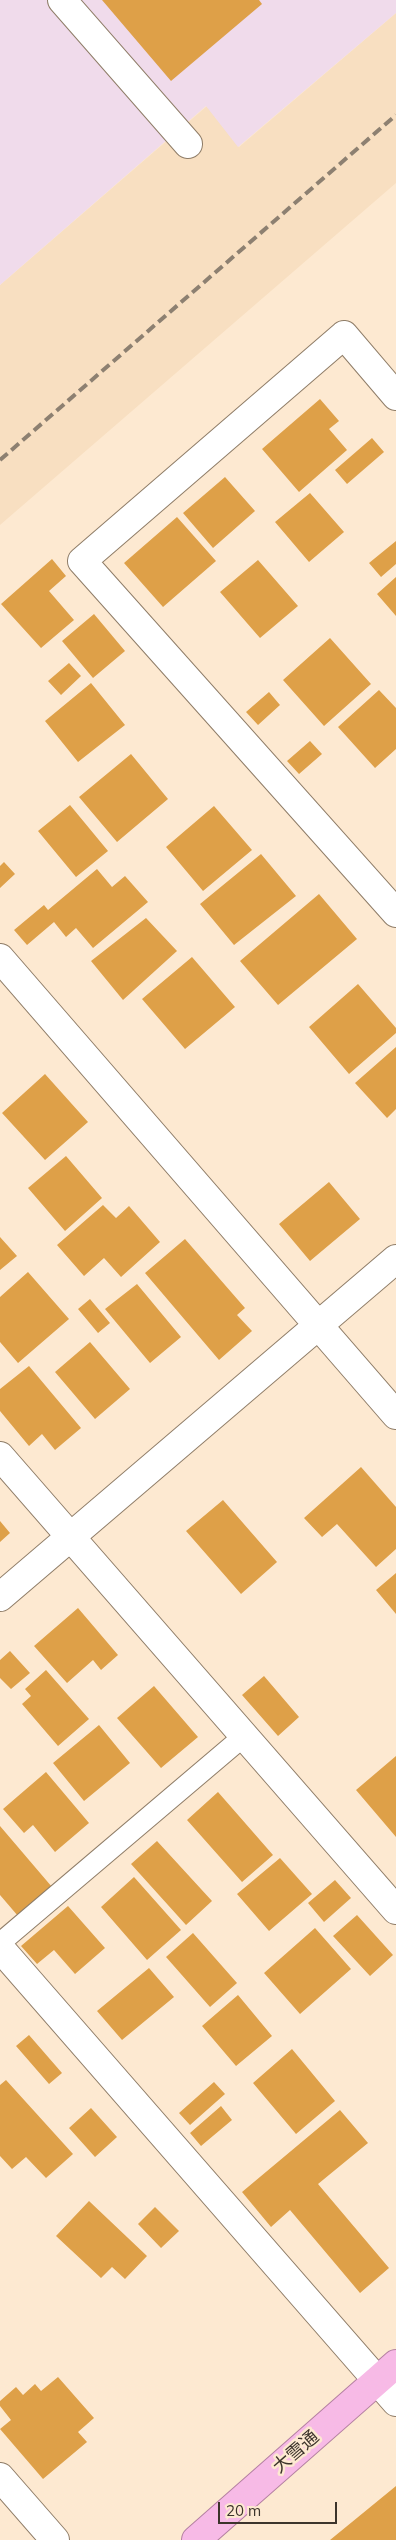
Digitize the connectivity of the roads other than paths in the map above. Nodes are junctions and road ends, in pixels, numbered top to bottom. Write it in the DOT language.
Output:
graph roads {
  1 [pos="62,0"];
  2 [pos="188,144"];
  3 [pos="396,396"];
  4 [pos="396,913"];
  5 [pos="0,958"];
  6 [pos="396,1259"];
  7 [pos="319,1326"];
  8 [pos="396,1415"];
  9 [pos="0,1456"];
  10 [pos="69,1537"];
  11 [pos="0,1597"];
  12 [pos="244,1736"];
  13 [pos="396,1910"];
  14 [pos="0,1943"];
  15 [pos="0,1948"];
  16 [pos="387,2372"];
  17 [pos="396,2402"];
  18 [pos="0,2477"];
  19 [pos="54,2540"];
  20 [pos="196,2540"];
  1 -- 2 [label="street"];
  3 -- 4 [label="street"];
  5 -- 7 [label="street"];
  6 -- 7 [label="street"];
  7 -- 8 [label="street"];
  7 -- 10 [label="street"];
  9 -- 10 [label="street"];
  10 -- 11 [label="street"];
  10 -- 12 [label="street"];
  12 -- 13 [label="street"];
  12 -- 14 [label="lane"];
  15 -- 16 [label="street"];
  16 -- 17 [label="street"];
  16 -- 20 [label="highway, 大雪通"];
  18 -- 19 [label="street"];
}
